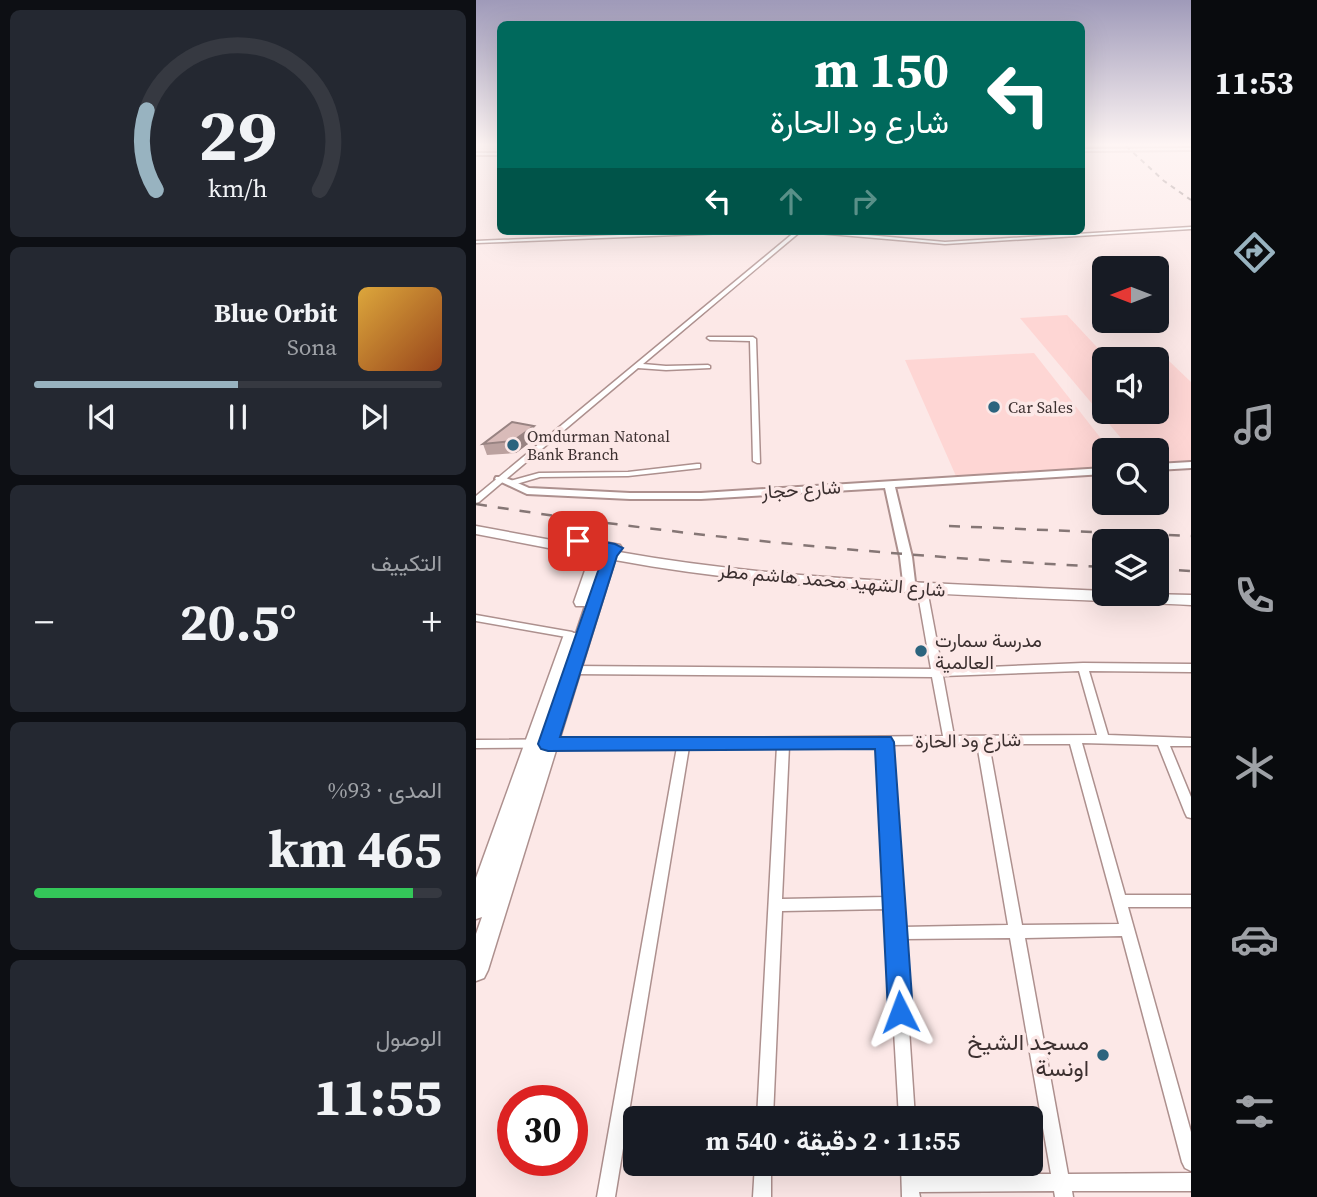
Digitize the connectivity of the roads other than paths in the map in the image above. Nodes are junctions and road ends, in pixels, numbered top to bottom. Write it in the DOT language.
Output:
graph roads {
  1 [pos="1191,228"];
  2 [pos="1085,234"];
  3 [pos="650,235"];
  4 [pos="794,235"];
  5 [pos="853,235"];
  6 [pos="1077,235"];
  7 [pos="476,242"];
  8 [pos="710,338"];
  9 [pos="637,366"];
  10 [pos="708,367"];
  11 [pos="757,461"];
  12 [pos="1191,465"];
  13 [pos="1169,466"];
  14 [pos="697,467"];
  15 [pos="1092,472"];
  16 [pos="500,479"];
  17 [pos="513,482"];
  18 [pos="889,483"];
  19 [pos="476,500"];
  20 [pos="476,522"];
  21 [pos="476,530"];
  22 [pos="607,550"];
  23 [pos="916,585"];
  24 [pos="1092,589"];
  25 [pos="1169,592"];
  26 [pos="1191,593"];
  27 [pos="1191,600"];
  28 [pos="476,618"];
  29 [pos="572,635"];
  30 [pos="1083,667"];
  31 [pos="1191,668"];
  32 [pos="572,670"];
  33 [pos="937,673"];
  34 [pos="1075,739"];
  35 [pos="1104,739"];
  36 [pos="949,740"];
  37 [pos="982,740"];
  38 [pos="884,742"];
  39 [pos="1191,742"];
  40 [pos="783,743"];
  41 [pos="1163,743"];
  42 [pos="476,744"];
  43 [pos="541,744"];
  44 [pos="683,745"];
  45 [pos="1191,813"];
  46 [pos="482,870"];
  47 [pos="1120,901"];
  48 [pos="1191,901"];
  49 [pos="894,903"];
  50 [pos="775,905"];
  51 [pos="476,909"];
  52 [pos="1128,930"];
  53 [pos="1016,931"];
  54 [pos="895,933"];
  55 [pos="476,970"];
  56 [pos="766,1106"];
  57 [pos="905,1106"];
  58 [pos="1191,1162"];
  59 [pos="763,1176"];
  60 [pos="1191,1182"];
  61 [pos="911,1190"];
  62 [pos="1063,1190"];
  63 [pos="606,1197"];
  64 [pos="762,1197"];
  1 -- 2 [label="street"];
  3 -- 7 [label="street"];
  4 -- 9 [label="street"];
  5 -- 6 [label="street"];
  8 -- 11 [label="street"];
  9 -- 10 [label="street"];
  9 -- 16 [label="street"];
  12 -- 13 [label="street"];
  14 -- 17 [label="street"];
  15 -- 18 [label="street, شارع حجار"];
  16 -- 17 [label="street, شارع حجار"];
  16 -- 19 [label="street"];
  17 -- 18 [label="street, شارع حجار"];
  18 -- 23 [label="street"];
  20 -- 22 [label="main road, شارع الشهيد محمد هاشم مطر"];
  21 -- 22 [label="main road, شارع الشهيد محمد هاشم مطر"];
  22 -- 23 [label="main road, شارع الشهيد محمد هاشم مطر"];
  22 -- 29 [label="main road"];
  22 -- 32 [label="main road"];
  23 -- 24 [label="main road, شارع الشهيد محمد هاشم مطر"];
  23 -- 27 [label="main road, شارع الشهيد محمد هاشم مطر"];
  23 -- 33 [label="street"];
  25 -- 26 [label="main road"];
  28 -- 29 [label="street"];
  29 -- 43 [label="main road"];
  30 -- 31 [label="street"];
  30 -- 33 [label="street"];
  30 -- 35 [label="street"];
  32 -- 33 [label="street"];
  32 -- 43 [label="main road"];
  33 -- 36 [label="street"];
  34 -- 35 [label="street, شارع ود الحارة"];
  34 -- 37 [label="street, شارع ود الحارة"];
  34 -- 47 [label="street"];
  35 -- 41 [label="street, شارع ود الحارة"];
  36 -- 37 [label="street, شارع ود الحارة"];
  36 -- 38 [label="street, شارع ود الحارة"];
  37 -- 53 [label="street"];
  38 -- 40 [label="street, شارع ود الحارة"];
  38 -- 49 [label="street"];
  39 -- 41 [label="street, شارع ود الحارة"];
  40 -- 44 [label="street, شارع ود الحارة"];
  40 -- 50 [label="street"];
  41 -- 45 [label="street"];
  42 -- 43 [label="street, شارع ود الحارة"];
  43 -- 44 [label="street, شارع ود الحارة"];
  43 -- 46 [label="main road"];
  43 -- 55 [label="main road"];
  44 -- 63 [label="street"];
  46 -- 51 [label="main road"];
  47 -- 48 [label="street"];
  47 -- 52 [label="street"];
  49 -- 50 [label="street"];
  49 -- 54 [label="street"];
  50 -- 56 [label="street"];
  52 -- 53 [label="street"];
  52 -- 58 [label="street"];
  53 -- 54 [label="street"];
  53 -- 62 [label="street"];
  54 -- 57 [label="street"];
  59 -- 64 [label="street"];
  60 -- 62 [label="street"];
  61 -- 62 [label="street"];
}
